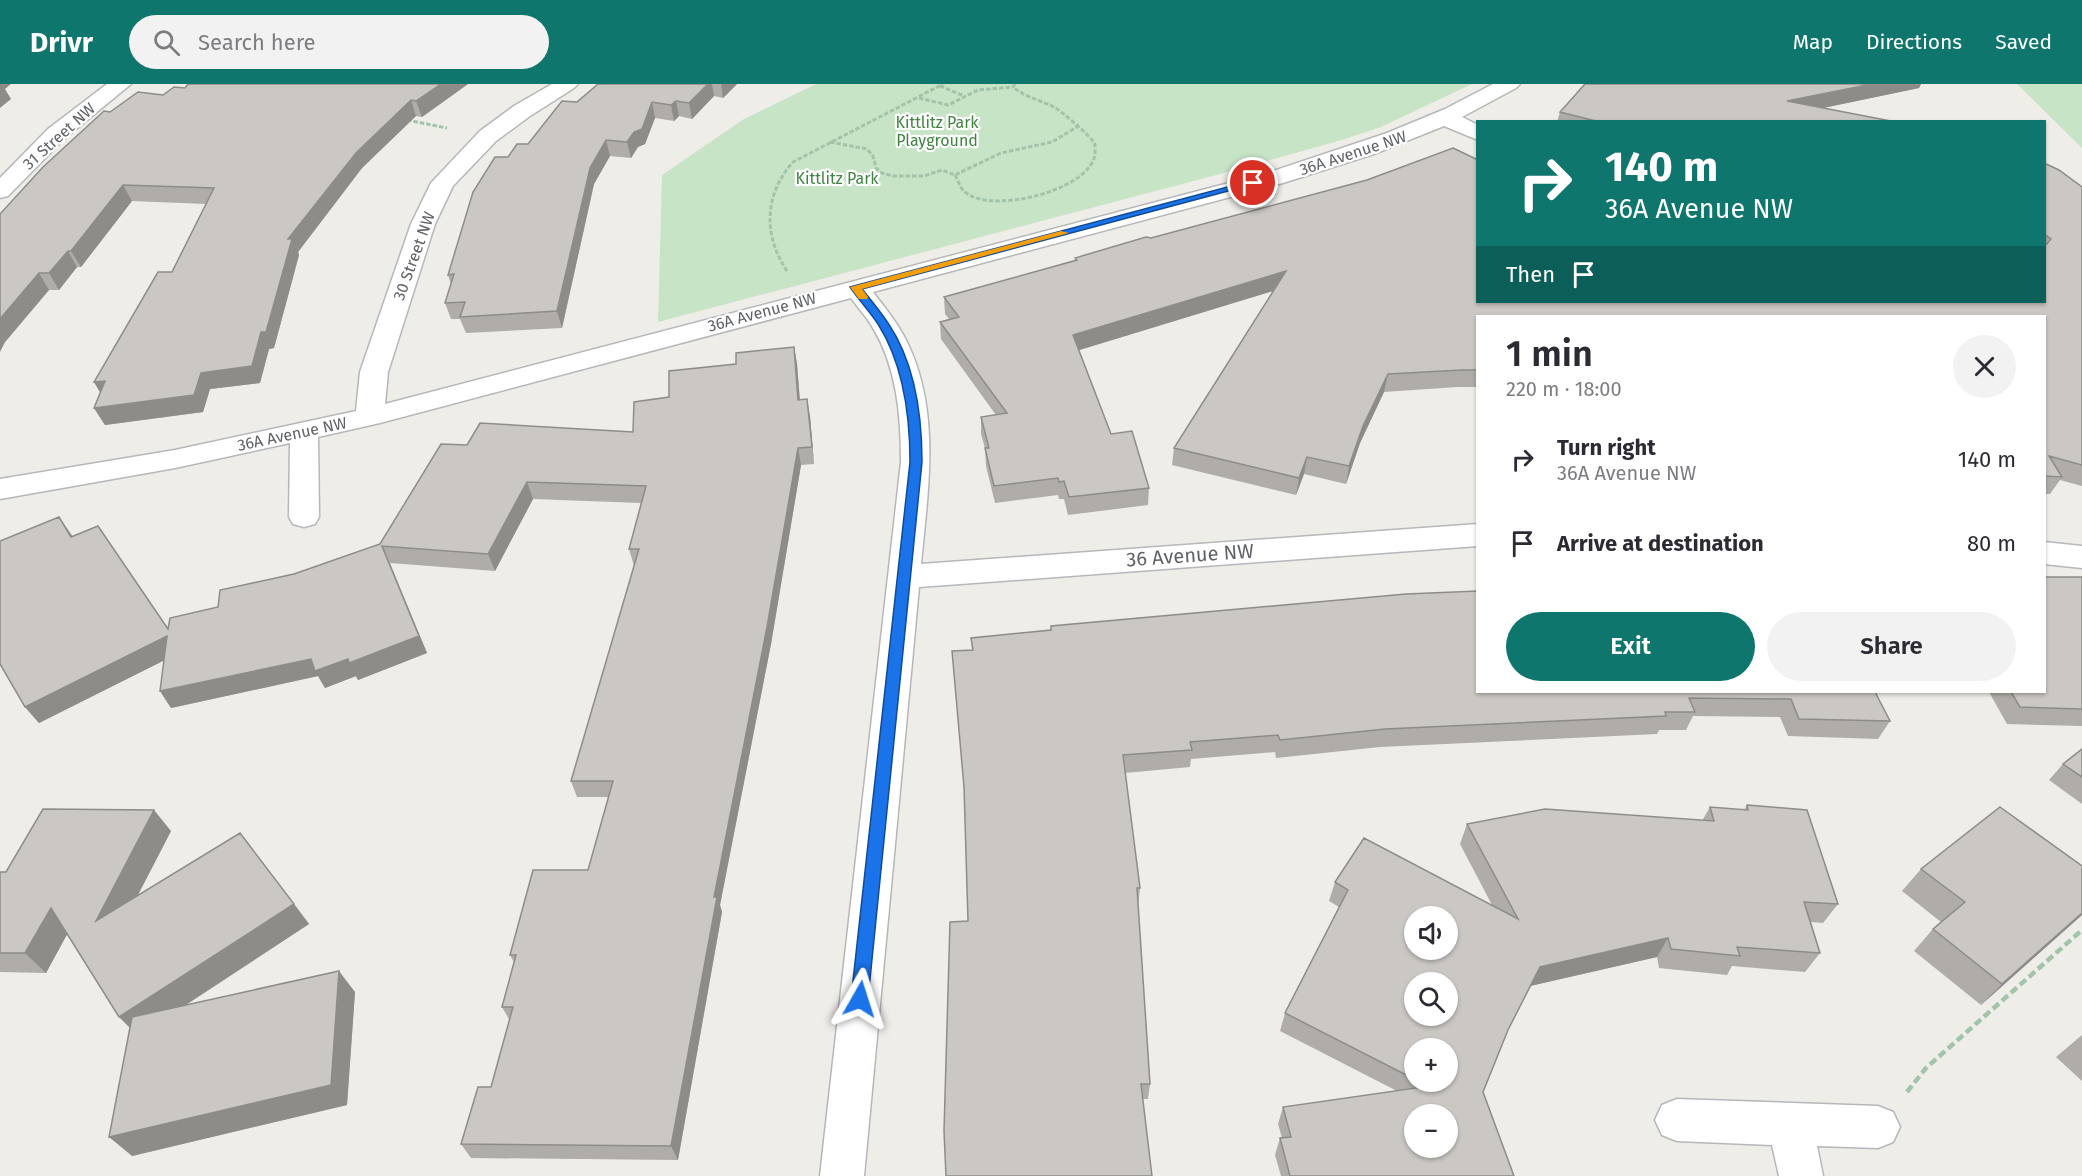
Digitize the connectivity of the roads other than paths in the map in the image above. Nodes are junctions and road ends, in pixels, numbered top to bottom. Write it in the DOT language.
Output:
graph roads {
  1 [pos="120,84"];
  2 [pos="567,84"];
  3 [pos="1509,84"];
  4 [pos="1445,118"];
  5 [pos="1476,131"];
  6 [pos="0,191"];
  7 [pos="856,287"];
  8 [pos="370,417"];
  9 [pos="304,432"];
  10 [pos="0,489"];
  11 [pos="304,518"];
  12 [pos="1476,535"];
  13 [pos="2046,553"];
  14 [pos="2082,557"];
  15 [pos="903,577"];
  16 [pos="1677,1120"];
  17 [pos="1787,1125"];
  18 [pos="1878,1127"];
  19 [pos="842,1176"];
  20 [pos="1801,1176"];
  1 -- 6 [label="street, 31 Street NW"];
  2 -- 8 [label="street, 30 Street NW"];
  3 -- 4 [label="street, 36A Avenue NW"];
  4 -- 5 [label="street"];
  4 -- 7 [label="street, 36A Avenue NW"];
  7 -- 8 [label="street, 36A Avenue NW"];
  7 -- 15 [label="street"];
  8 -- 9 [label="street, 36A Avenue NW"];
  9 -- 10 [label="street, 36A Avenue NW"];
  9 -- 11 [label="street"];
  12 -- 15 [label="street, 36 Avenue NW"];
  13 -- 14 [label="street"];
  15 -- 19 [label="street"];
  16 -- 17 [label="street"];
  17 -- 18 [label="street"];
  17 -- 20 [label="street"];
}
